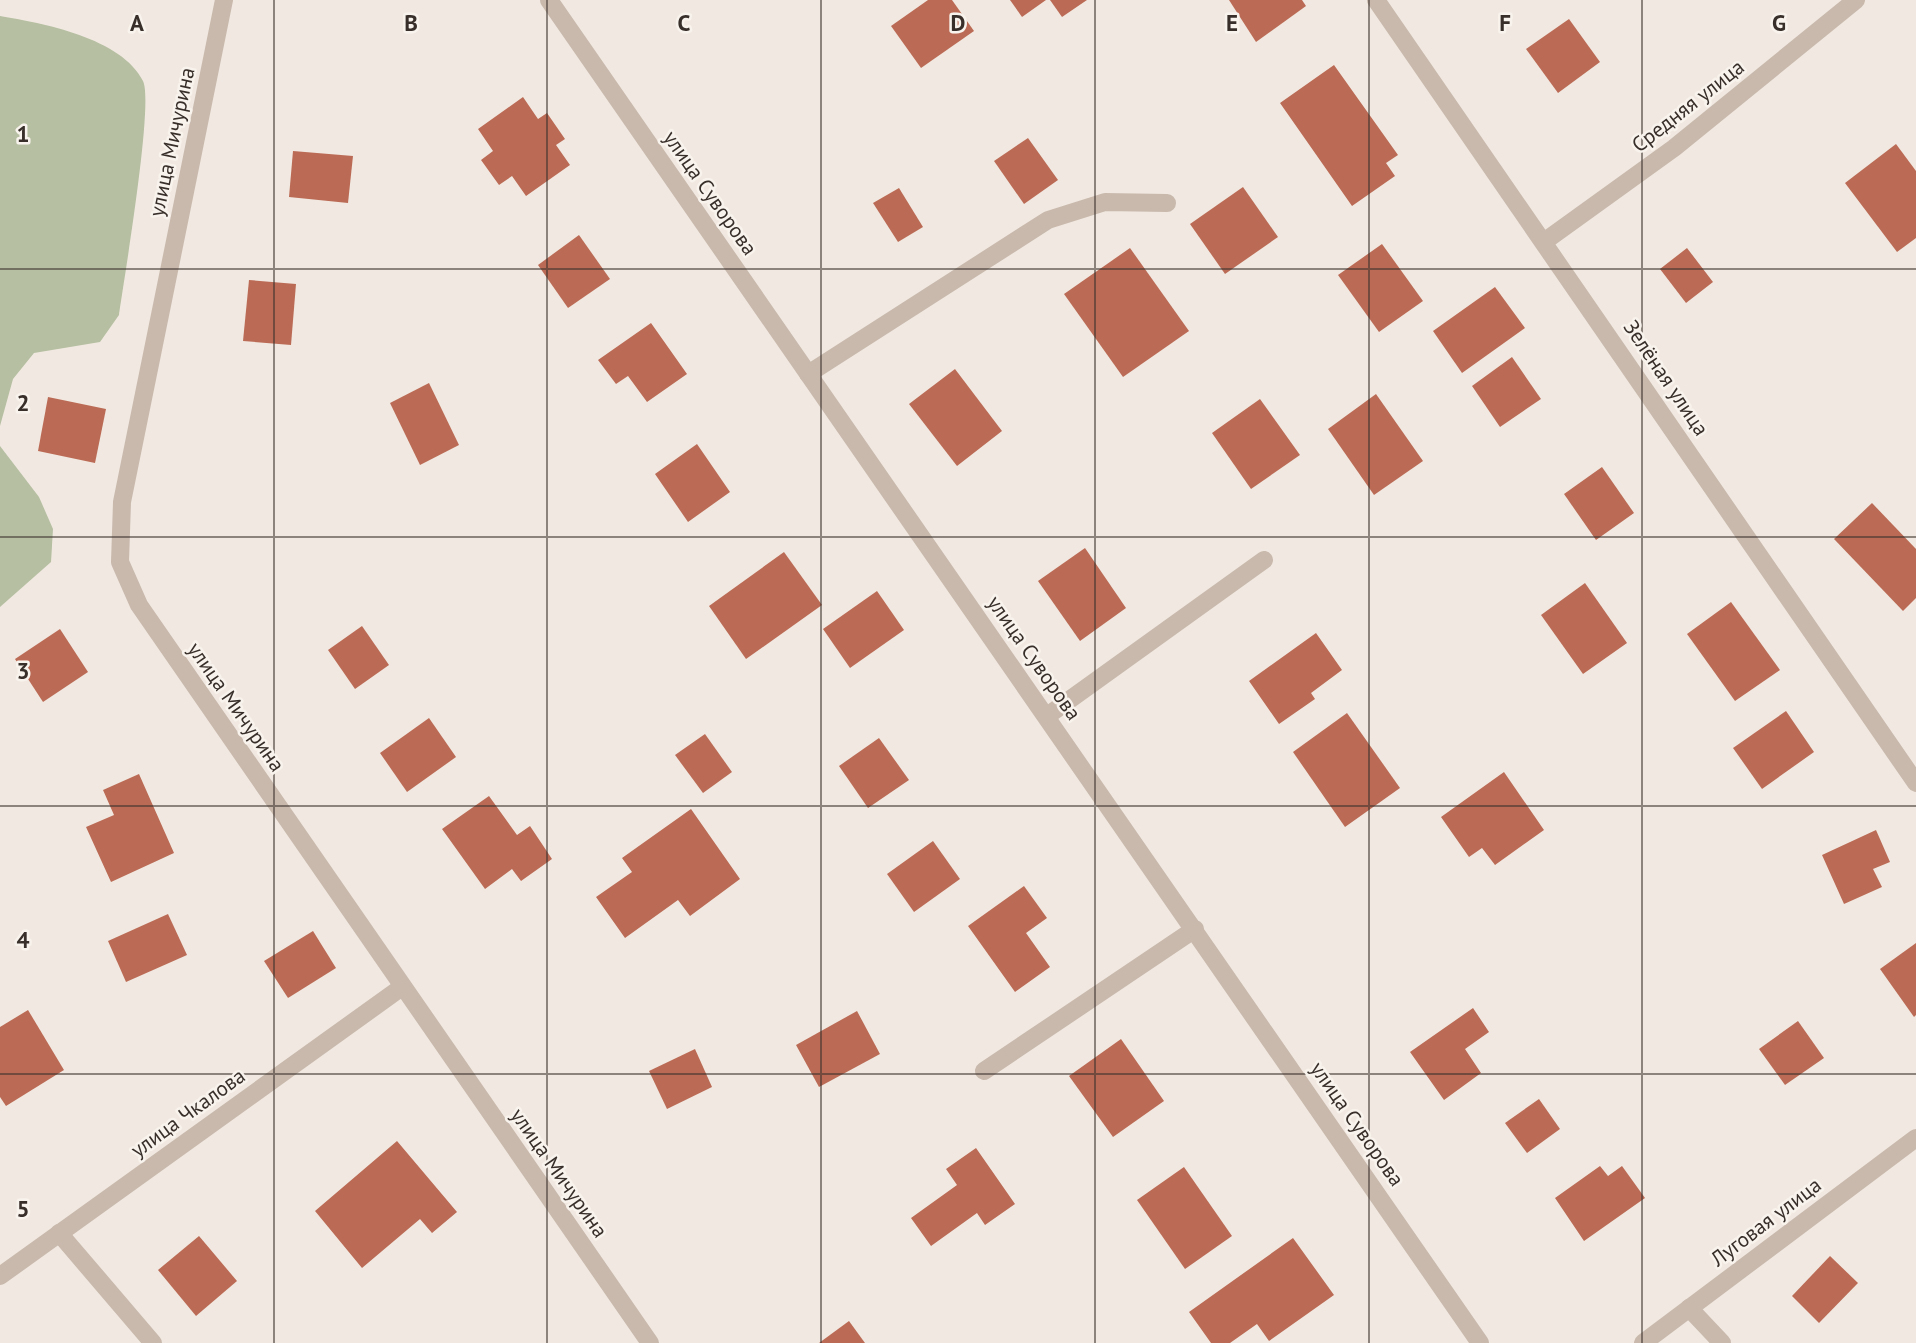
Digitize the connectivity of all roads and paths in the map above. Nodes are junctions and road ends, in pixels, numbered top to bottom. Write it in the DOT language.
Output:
graph roads {
  1 [pos="224,0"];
  2 [pos="549,0"];
  3 [pos="1376,0"];
  4 [pos="1856,0"];
  5 [pos="1167,203"];
  6 [pos="1545,241"];
  7 [pos="808,374"];
  8 [pos="1264,560"];
  9 [pos="1047,716"];
  10 [pos="1916,783"];
  11 [pos="1195,929"];
  12 [pos="402,987"];
  13 [pos="984,1072"];
  14 [pos="1916,1138"];
  15 [pos="59,1233"];
  16 [pos="0,1276"];
  17 [pos="1689,1308"];
  18 [pos="153,1343"];
  19 [pos="650,1343"];
  20 [pos="1480,1343"];
  21 [pos="1643,1343"];
  22 [pos="1722,1343"];
  1 -- 12 [label="street, улица Мичурина"];
  2 -- 7 [label="street, улица Суворова"];
  3 -- 6 [label="street, Зелёная улица"];
  4 -- 6 [label="street, Средняя улица"];
  5 -- 7 [label="street"];
  6 -- 10 [label="street, Зелёная улица"];
  7 -- 9 [label="street, улица Суворова"];
  8 -- 9 [label="street"];
  9 -- 11 [label="street, улица Суворова"];
  11 -- 13 [label="street"];
  11 -- 20 [label="street, улица Суворова"];
  12 -- 15 [label="street, улица Чкалова"];
  12 -- 19 [label="street, улица Мичурина"];
  14 -- 17 [label="street, Луговая улица"];
  15 -- 16 [label="street, улица Чкалова"];
  15 -- 18 [label="street"];
  17 -- 21 [label="street, Луговая улица"];
  17 -- 22 [label="street"];
}
